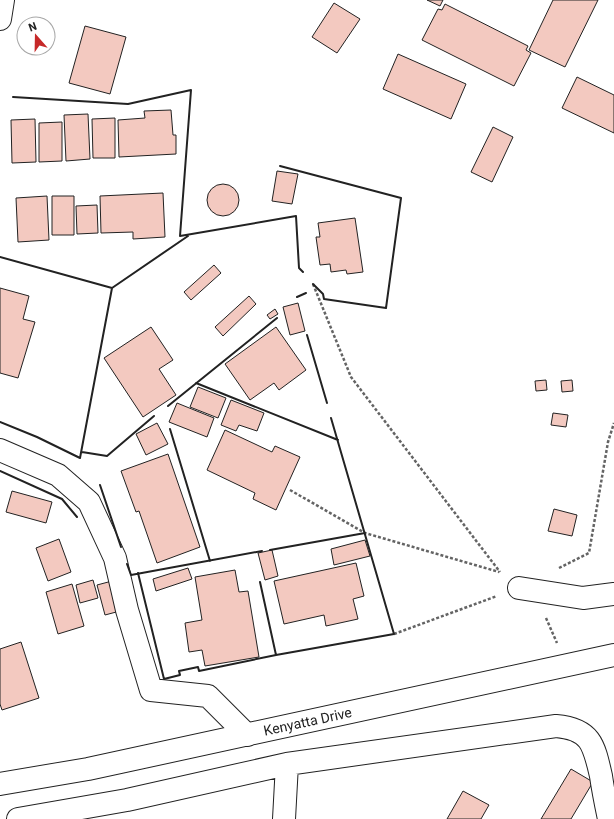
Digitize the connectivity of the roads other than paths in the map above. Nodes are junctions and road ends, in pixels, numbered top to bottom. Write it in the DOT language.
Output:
graph roads {
  1 [pos="3,0"];
  2 [pos="0,19"];
  3 [pos="0,450"];
  4 [pos="519,588"];
  5 [pos="614,594"];
  6 [pos="614,655"];
  7 [pos="247,736"];
  8 [pos="288,764"];
  9 [pos="0,784"];
  10 [pos="18,819"];
  11 [pos="284,819"];
  12 [pos="609,819"];
  1 -- 2 [label="street"];
  3 -- 7 [label="street"];
  4 -- 5 [label="street"];
  6 -- 7 [label="street, Kenyatta Drive"];
  7 -- 9 [label="street, Kenyatta Drive"];
  8 -- 10 [label="street"];
  8 -- 11 [label="street"];
  8 -- 12 [label="street"];
}
